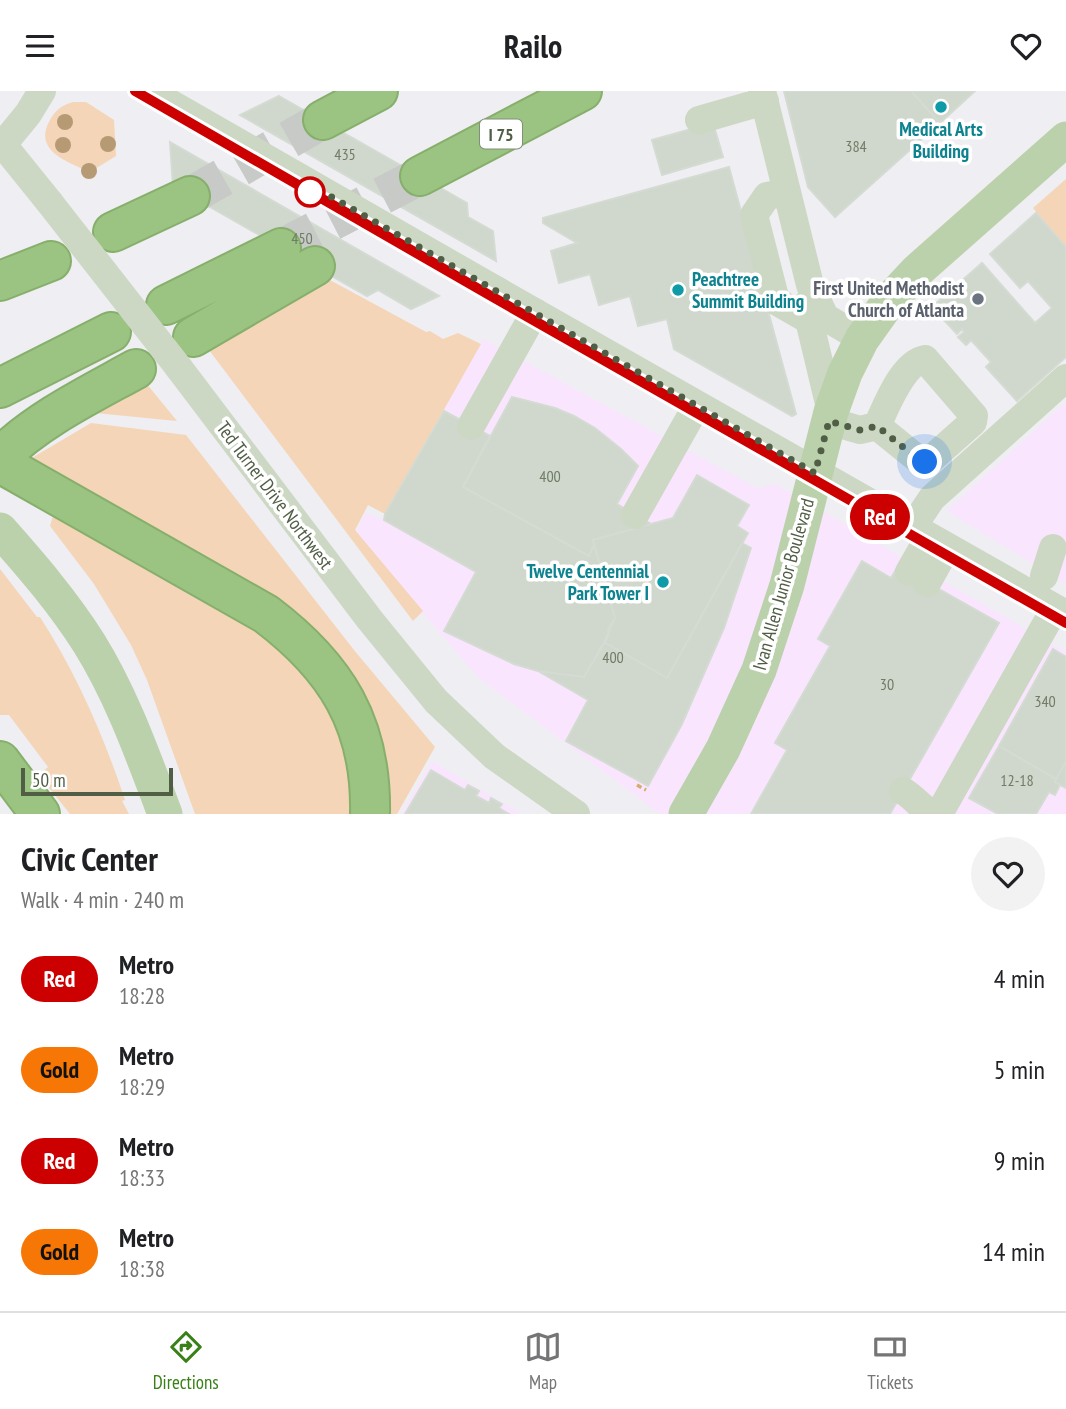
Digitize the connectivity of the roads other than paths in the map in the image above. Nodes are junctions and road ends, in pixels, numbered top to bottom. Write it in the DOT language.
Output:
graph roads {
  1 [pos="42,91"];
  2 [pos="148,91"];
  3 [pos="378,91"];
  4 [pos="582,91"];
  5 [pos="763,96"];
  6 [pos="323,120"];
  7 [pos="699,120"];
  8 [pos="1066,139"];
  9 [pos="1,145"];
  10 [pos="420,176"];
  11 [pos="787,192"];
  12 [pos="190,196"];
  13 [pos="113,232"];
  14 [pos="281,248"];
  15 [pos="51,261"];
  16 [pos="314,266"];
  17 [pos="0,281"];
  18 [pos="810,285"];
  19 [pos="166,305"];
  20 [pos="535,312"];
  21 [pos="809,320"];
  22 [pos="111,333"];
  23 [pos="862,339"];
  24 [pos="186,353"];
  25 [pos="136,369"];
  26 [pos="1066,377"];
  27 [pos="0,388"];
  28 [pos="697,405"];
  29 [pos="830,417"];
  30 [pos="471,426"];
  31 [pos="877,426"];
  32 [pos="5,463"];
  33 [pos="815,473"];
  34 [pos="635,515"];
  35 [pos="0,530"];
  36 [pos="930,538"];
  37 [pos="1053,548"];
  38 [pos="1044,576"];
  39 [pos="918,577"];
  40 [pos="1060,611"];
  41 [pos="0,761"];
  42 [pos="928,807"];
  43 [pos="40,814"];
  44 [pos="165,814"];
  45 [pos="370,814"];
  46 [pos="576,814"];
  47 [pos="686,814"];
  1 -- 9 [label="street"];
  2 -- 20 [label="street, bridge"];
  3 -- 6 [label="highway"];
  4 -- 10 [label="highway, I 75"];
  5 -- 7 [label="street"];
  5 -- 11 [label="street"];
  8 -- 23 [label="main road, Ivan Allen Junior Boulevard"];
  9 -- 24 [label="street, Ted Turner Drive Northwest, bridge"];
  11 -- 18 [label="street"];
  11 -- 21 [label="street"];
  12 -- 13 [label="highway"];
  14 -- 19 [label="highway"];
  15 -- 17 [label="highway"];
  16 -- 24 [label="highway"];
  18 -- 21 [label="street"];
  18 -- 23 [label="street"];
  20 -- 28 [label="street"];
  20 -- 30 [label="street"];
  21 -- 29 [label="street"];
  22 -- 27 [label="highway"];
  23 -- 29 [label="main road, Ivan Allen Junior Boulevard"];
  24 -- 46 [label="street, Ted Turner Drive Northwest"];
  25 -- 32 [label="highway"];
  26 -- 36 [label="street"];
  28 -- 33 [label="street"];
  28 -- 34 [label="street"];
  29 -- 31 [label="street"];
  29 -- 33 [label="main road, Ivan Allen Junior Boulevard"];
  32 -- 45 [label="highway"];
  33 -- 36 [label="street"];
  33 -- 47 [label="main road, Ivan Allen Junior Boulevard"];
  35 -- 44 [label="main road"];
  36 -- 39 [label="street"];
  36 -- 40 [label="street"];
  37 -- 38 [label="street"];
  40 -- 42 [label="street"];
  41 -- 43 [label="highway"];
}
